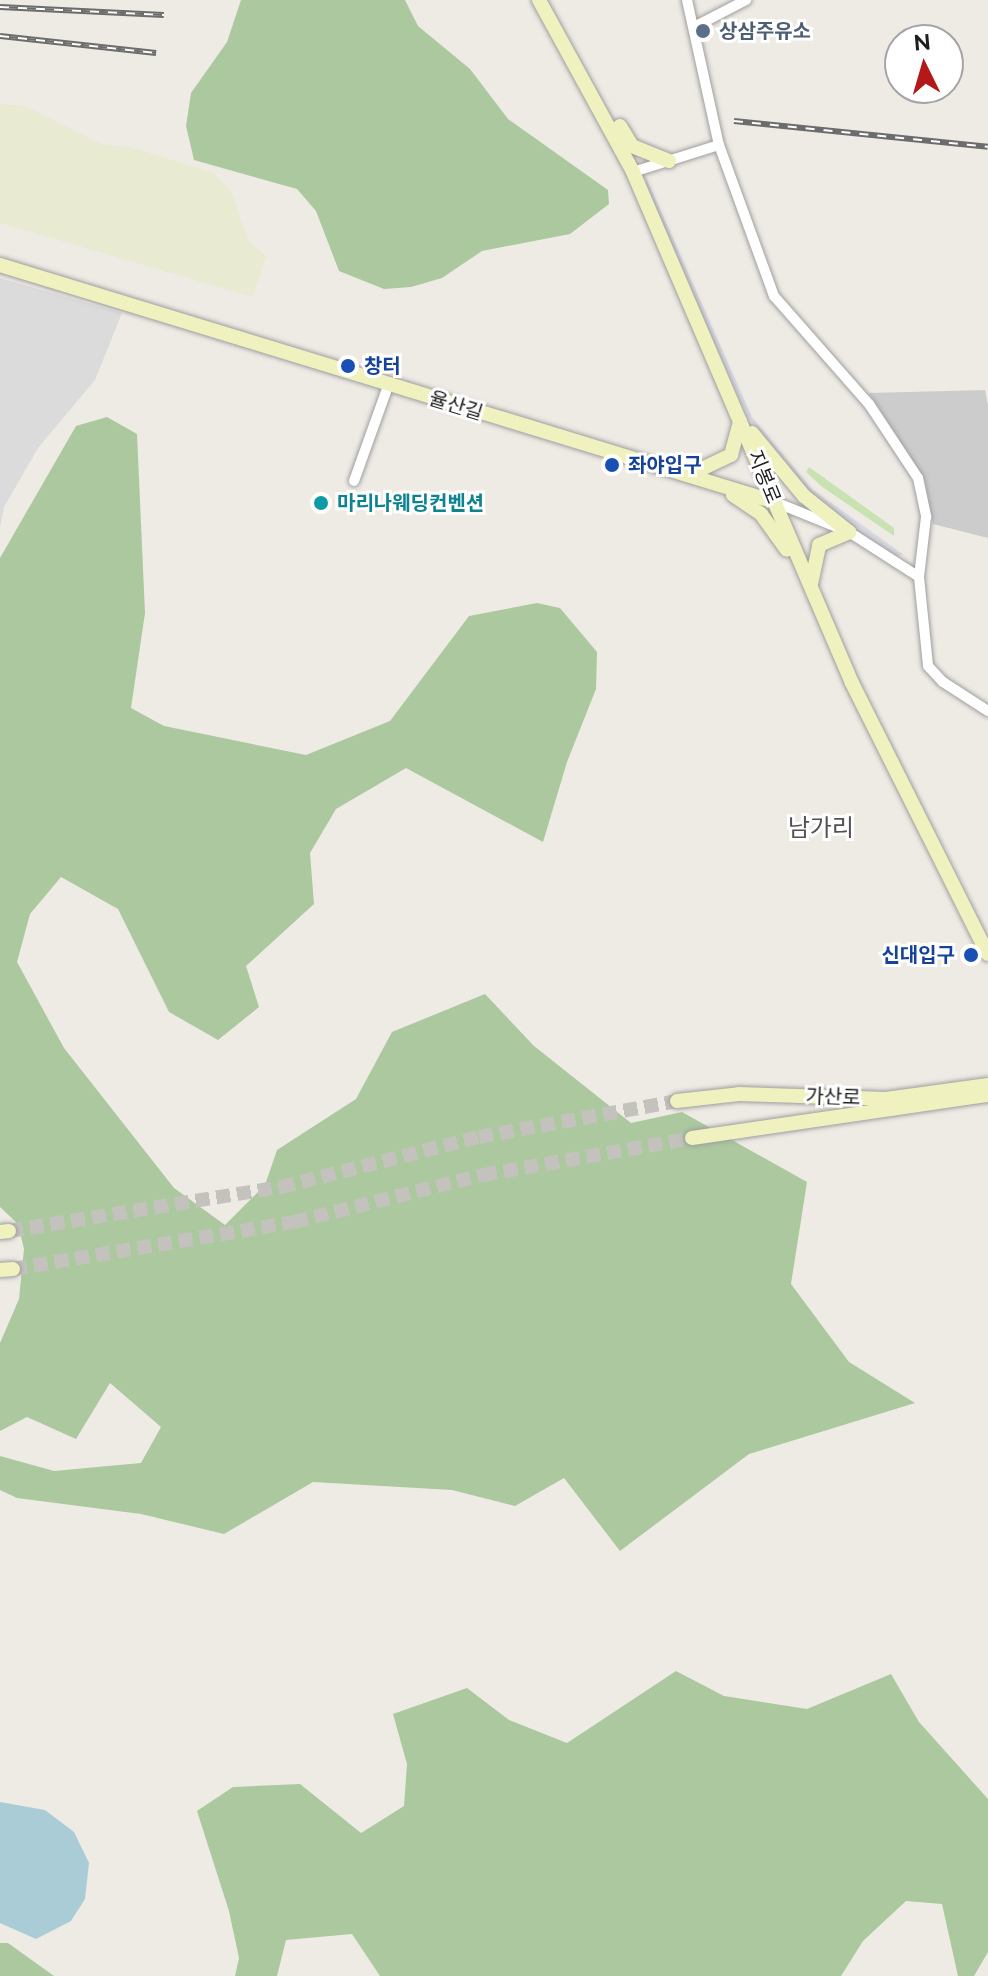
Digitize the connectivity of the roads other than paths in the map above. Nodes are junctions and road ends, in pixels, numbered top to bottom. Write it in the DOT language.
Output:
graph roads {
  1 [pos="539,0"];
  2 [pos="687,0"];
  3 [pos="746,0"];
  4 [pos="694,27"];
  5 [pos="592,91"];
  6 [pos="719,145"];
  7 [pos="669,161"];
  8 [pos="633,172"];
  9 [pos="0,265"];
  10 [pos="388,386"];
  11 [pos="740,419"];
  12 [pos="689,475"];
  13 [pos="354,481"];
  14 [pos="775,502"];
  15 [pos="849,532"];
  16 [pos="919,577"];
  17 [pos="811,588"];
  18 [pos="988,711"];
  19 [pos="988,954"];
  20 [pos="988,1082"];
  21 [pos="988,1095"];
  22 [pos="936,1098"];
  23 [pos="677,1101"];
  24 [pos="988,1102"];
  25 [pos="692,1138"];
  1 -- 5 [label="main road, 지봉로"];
  2 -- 4 [label="street"];
  3 -- 4 [label="street"];
  4 -- 6 [label="street"];
  5 -- 7 [label="main road"];
  5 -- 8 [label="main road, 지봉로"];
  6 -- 7 [label="street"];
  6 -- 16 [label="street"];
  7 -- 8 [label="street"];
  8 -- 11 [label="main road, 지봉로"];
  9 -- 10 [label="main road, 율산길"];
  10 -- 12 [label="main road, 율산길"];
  10 -- 13 [label="street"];
  11 -- 12 [label="main road"];
  11 -- 14 [label="main road, 지봉로"];
  11 -- 15 [label="main road"];
  12 -- 14 [label="main road, 율산길"];
  12 -- 17 [label="main road"];
  14 -- 15 [label="street"];
  14 -- 17 [label="main road, 지봉로"];
  15 -- 16 [label="street"];
  15 -- 17 [label="main road"];
  16 -- 18 [label="street"];
  17 -- 19 [label="main road, 지봉로"];
  20 -- 22 [label="main road, 가산로"];
  21 -- 22 [label="main road, 가산로"];
  22 -- 23 [label="main road, 가산로"];
  22 -- 24 [label="main road"];
  22 -- 25 [label="main road, 가산로"];
}
